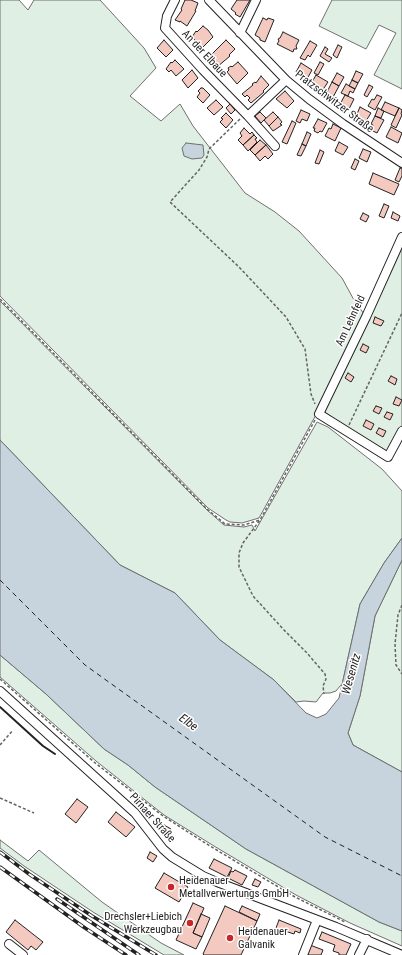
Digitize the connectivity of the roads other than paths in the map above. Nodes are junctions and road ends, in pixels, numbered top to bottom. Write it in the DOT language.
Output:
graph roads {
  1 [pos="176,0"];
  2 [pos="209,0"];
  3 [pos="256,0"];
  4 [pos="240,33"];
  5 [pos="286,80"];
  6 [pos="246,115"];
  7 [pos="275,146"];
  8 [pos="402,163"];
  9 [pos="402,237"];
  10 [pos="402,431"];
  11 [pos="0,691"];
  12 [pos="317,920"];
  13 [pos="367,939"];
  14 [pos="9,944"];
  15 [pos="23,955"];
  16 [pos="303,955"];
  17 [pos="359,955"];
  18 [pos="402,955"];
  1 -- 6 [label="street, An der Elbaue"];
  2 -- 4 [label="street, Pratzschwitzer Straße"];
  3 -- 4 [label="street"];
  4 -- 5 [label="street, Pratzschwitzer Straße"];
  5 -- 6 [label="street"];
  5 -- 8 [label="street, Pratzschwitzer Straße"];
  6 -- 7 [label="street, An der Elbaue"];
  9 -- 10 [label="street, Am Lehnfeld"];
  11 -- 12 [label="street, Pirnaer Straße"];
  12 -- 13 [label="street, Pirnaer Straße"];
  12 -- 16 [label="street"];
  13 -- 17 [label="street"];
  13 -- 18 [label="street, Pirnaer Straße"];
  14 -- 15 [label="street"];
}
